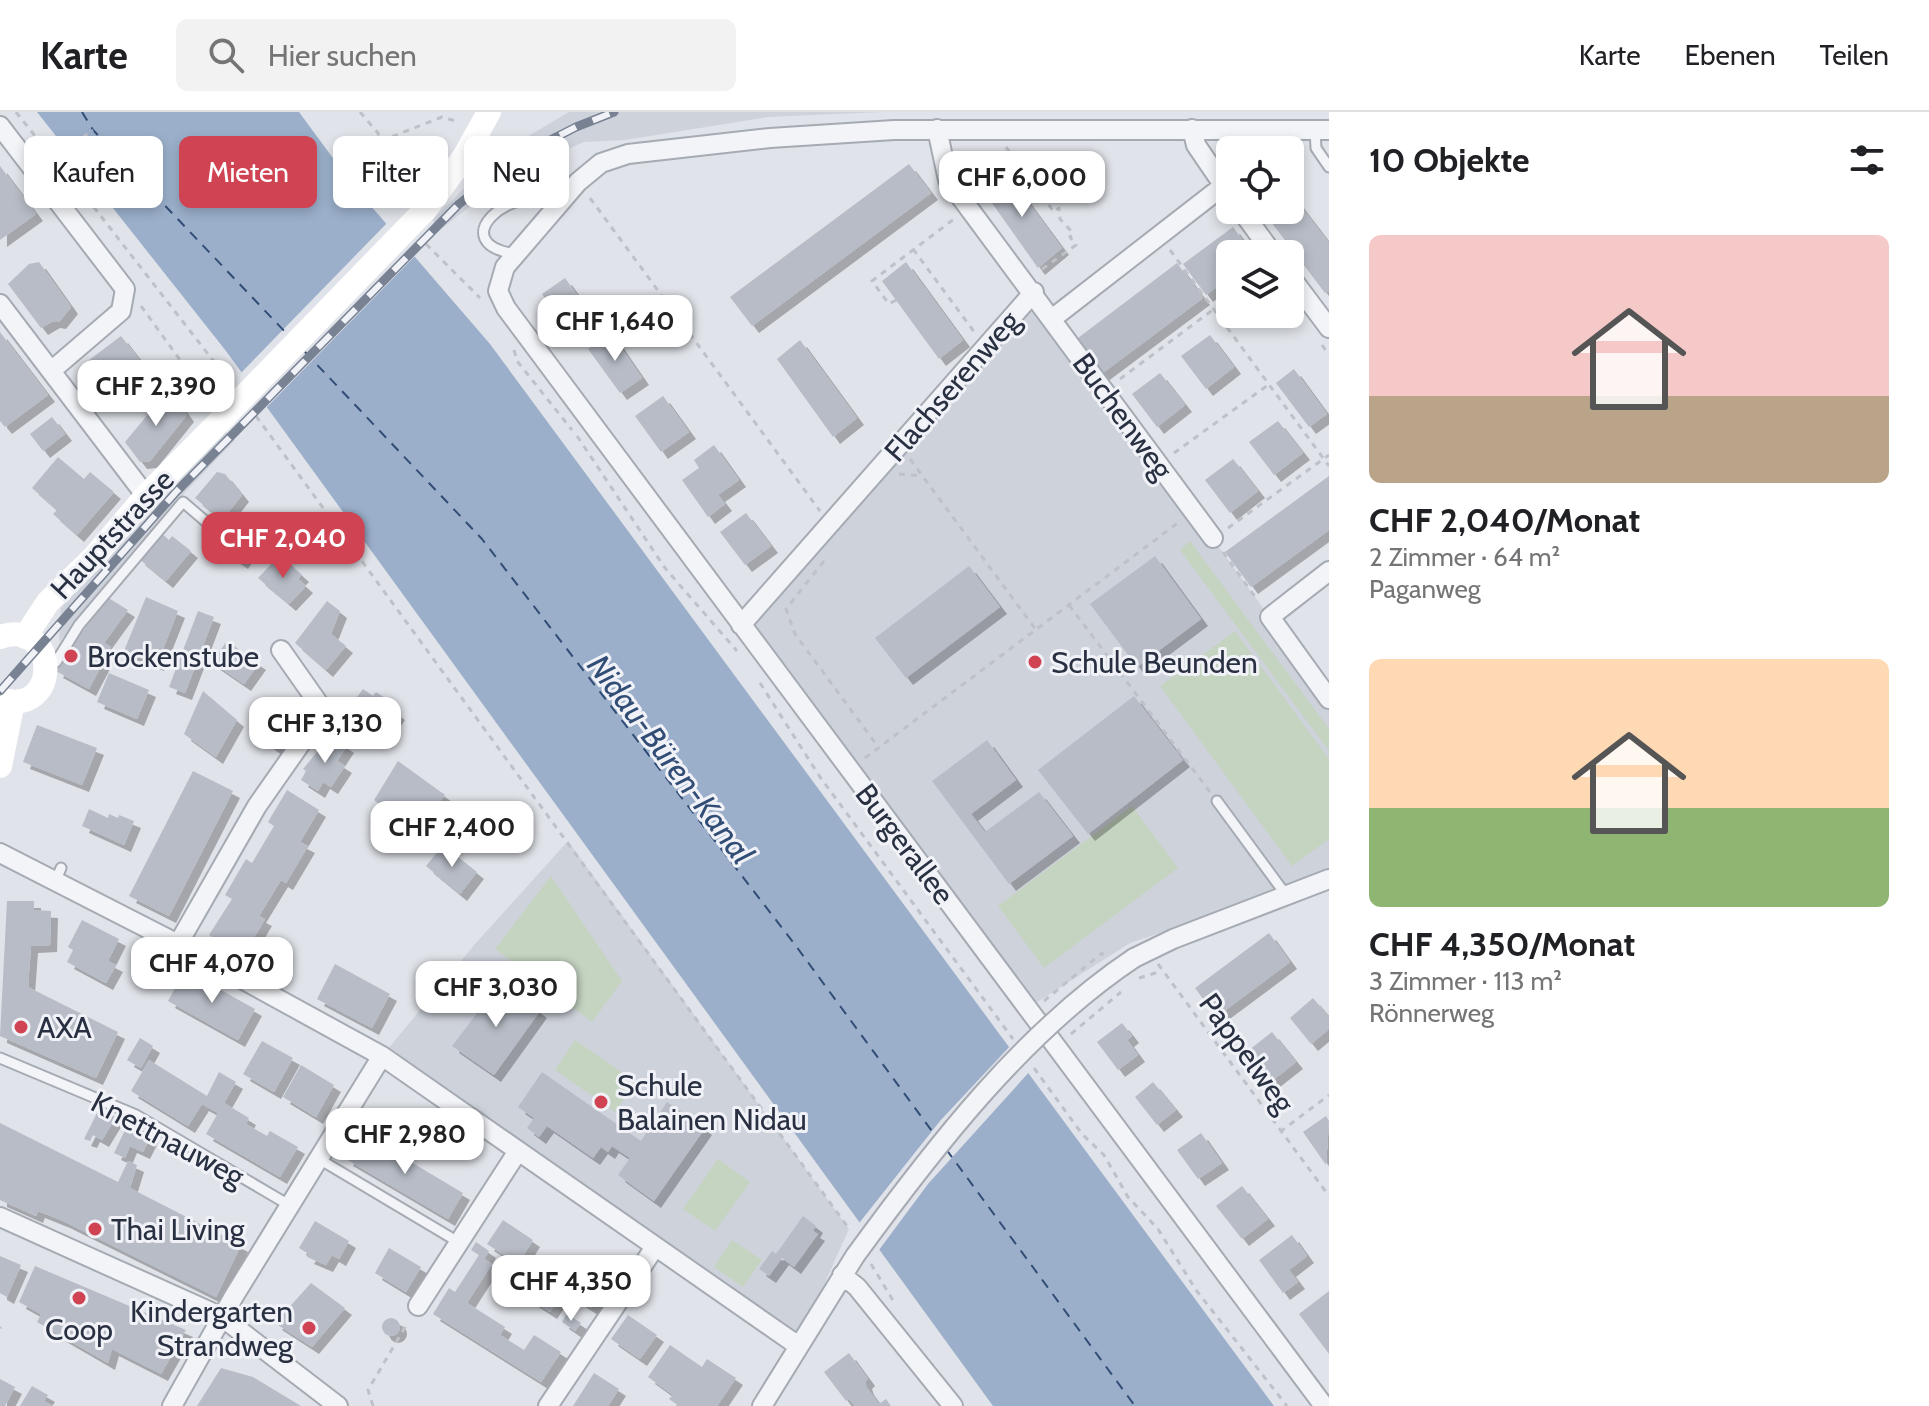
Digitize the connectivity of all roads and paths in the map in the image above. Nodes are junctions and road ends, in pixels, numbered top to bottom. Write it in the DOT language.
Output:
graph roads {
  1 [pos="16,112"];
  2 [pos="360,112"];
  3 [pos="484,122"];
  4 [pos="0,126"];
  5 [pos="937,129"];
  6 [pos="1192,129"];
  7 [pos="93,130"];
  8 [pos="1322,130"];
  9 [pos="35,136"];
  10 [pos="84,136"];
  11 [pos="377,136"];
  12 [pos="394,136"];
  13 [pos="1006,147"];
  14 [pos="1329,167"];
  15 [pos="448,169"];
  16 [pos="1216,175"];
  17 [pos="578,182"];
  18 [pos="569,193"];
  19 [pos="1216,198"];
  20 [pos="93,208"];
  21 [pos="398,208"];
  22 [pos="416,208"];
  23 [pos="502,208"];
  24 [pos="557,208"];
  25 [pos="399,211"];
  26 [pos="964,212"];
  27 [pos="1160,236"];
  28 [pos="426,244"];
  29 [pos="913,249"];
  30 [pos="516,254"];
  31 [pos="1030,287"];
  32 [pos="125,289"];
  33 [pos="1304,295"];
  34 [pos="896,300"];
  35 [pos="0,304"];
  36 [pos="506,308"];
  37 [pos="1216,308"];
  38 [pos="1213,310"];
  39 [pos="1053,318"];
  40 [pos="1329,328"];
  41 [pos="513,345"];
  42 [pos="986,347"];
  43 [pos="51,371"];
  44 [pos="195,378"];
  45 [pos="1268,385"];
  46 [pos="1104,391"];
  47 [pos="219,411"];
  48 [pos="258,419"];
  49 [pos="900,446"];
  50 [pos="1329,455"];
  51 [pos="1324,459"];
  52 [pos="1158,465"];
  53 [pos="1329,466"];
  54 [pos="922,476"];
  55 [pos="892,479"];
  56 [pos="146,496"];
  57 [pos="1192,511"];
  58 [pos="830,525"];
  59 [pos="225,538"];
  60 [pos="1213,538"];
  61 [pos="825,559"];
  62 [pos="1329,571"];
  63 [pos="1069,605"];
  64 [pos="1270,617"];
  65 [pos="741,625"];
  66 [pos="1036,630"];
  67 [pos="0,637"];
  68 [pos="25,637"];
  69 [pos="281,650"];
  70 [pos="740,654"];
  71 [pos="47,666"];
  72 [pos="757,678"];
  73 [pos="1329,699"];
  74 [pos="6,701"];
  75 [pos="879,748"];
  76 [pos="0,763"];
  77 [pos="850,770"];
  78 [pos="1217,801"];
  79 [pos="0,853"];
  80 [pos="1329,879"];
  81 [pos="1286,895"];
  82 [pos="178,944"];
  83 [pos="1102,953"];
  84 [pos="1137,979"];
  85 [pos="1125,989"];
  86 [pos="1031,1012"];
  87 [pos="1018,1046"];
  88 [pos="1056,1046"];
  89 [pos="382,1056"];
  90 [pos="0,1058"];
  91 [pos="1027,1059"];
  92 [pos="1329,1095"];
  93 [pos="1280,1132"];
  94 [pos="518,1151"];
  95 [pos="319,1159"];
  96 [pos="1329,1196"];
  97 [pos="289,1205"];
  98 [pos="0,1217"];
  99 [pos="460,1243"];
  100 [pos="655,1247"];
  101 [pos="858,1250"];
  102 [pos="842,1275"];
  103 [pos="418,1306"];
  104 [pos="900,1310"];
  105 [pos="222,1317"];
  106 [pos="797,1345"];
  107 [pos="172,1406"];
  108 [pos="338,1406"];
  109 [pos="373,1406"];
  110 [pos="548,1406"];
  111 [pos="762,1406"];
  112 [pos="953,1406"];
  113 [pos="1287,1406"];
  114 [pos="1324,1406"];
  1 -- 9 [label="path"];
  2 -- 11 [label="path"];
  3 -- 12 [label="path"];
  3 -- 15 [label="main road, Hauptstrasse"];
  4 -- 32 [label="street"];
  5 -- 6 [label="street"];
  5 -- 17 [label="street"];
  5 -- 31 [label="street, Flachserenweg"];
  6 -- 8 [label="street"];
  6 -- 16 [label="street"];
  7 -- 10 [label="path"];
  8 -- 14 [label="lane"];
  13 -- 31 [label="path"];
  17 -- 18 [label="street"];
  17 -- 58 [label="path"];
  19 -- 27 [label="street"];
  20 -- 44 [label="path"];
  21 -- 25 [label="path"];
  22 -- 47 [label="main road, Hauptstrasse, bridge"];
  23 -- 30 [label="lane"];
  24 -- 30 [label="street"];
  26 -- 29 [label="path"];
  27 -- 38 [label="path"];
  27 -- 39 [label="street"];
  28 -- 36 [label="path"];
  29 -- 34 [label="path"];
  29 -- 42 [label="path"];
  30 -- 36 [label="street, Burgerallee"];
  31 -- 39 [label="street, Buchenweg"];
  31 -- 42 [label="street, Flachserenweg"];
  32 -- 43 [label="street"];
  32 -- 44 [label="path"];
  33 -- 40 [label="street"];
  35 -- 43 [label="street"];
  36 -- 65 [label="street, Burgerallee"];
  37 -- 38 [label="path"];
  38 -- 45 [label="path"];
  38 -- 46 [label="path"];
  39 -- 46 [label="street, Buchenweg"];
  41 -- 70 [label="path"];
  42 -- 49 [label="street, Flachserenweg"];
  43 -- 56 [label="street"];
  44 -- 47 [label="path"];
  45 -- 51 [label="path"];
  45 -- 52 [label="path"];
  46 -- 52 [label="street, Buchenweg"];
  47 -- 56 [label="main road, Hauptstrasse"];
  48 -- 101 [label="path"];
  49 -- 54 [label="path"];
  49 -- 58 [label="street, Flachserenweg"];
  50 -- 51 [label="path"];
  51 -- 53 [label="path"];
  51 -- 60 [label="path"];
  52 -- 57 [label="street, Buchenweg"];
  54 -- 55 [label="path"];
  54 -- 66 [label="path"];
  56 -- 68 [label="main road, Hauptstrasse"];
  57 -- 60 [label="street, Buchenweg"];
  57 -- 63 [label="path"];
  58 -- 65 [label="street, Flachserenweg"];
  59 -- 71 [label="lane"];
  60 -- 64 [label="path"];
  61 -- 75 [label="path"];
  62 -- 64 [label="street"];
  63 -- 66 [label="path"];
  63 -- 78 [label="path"];
  64 -- 73 [label="street"];
  65 -- 77 [label="street, Burgerallee"];
  66 -- 75 [label="path"];
  67 -- 68 [label="main road"];
  68 -- 71 [label="main road"];
  69 -- 82 [label="street"];
  71 -- 74 [label="main road"];
  72 -- 87 [label="path"];
  74 -- 76 [label="main road"];
  75 -- 77 [label="path"];
  77 -- 86 [label="street, Burgerallee"];
  78 -- 81 [label="lane"];
  79 -- 82 [label="street"];
  80 -- 81 [label="street"];
  81 -- 101 [label="street, bridge"];
  82 -- 89 [label="street"];
  83 -- 86 [label="path"];
  84 -- 93 [label="path, Pappelweg"];
  85 -- 88 [label="path"];
  86 -- 88 [label="street, Burgerallee"];
  88 -- 114 [label="street, Burgerallee"];
  89 -- 94 [label="street"];
  89 -- 95 [label="street"];
  90 -- 97 [label="lane, Knettnauweg"];
  91 -- 113 [label="path"];
  92 -- 93 [label="path"];
  93 -- 96 [label="path, Pappelweg"];
  94 -- 99 [label="street"];
  94 -- 100 [label="street"];
  95 -- 97 [label="street"];
  95 -- 99 [label="lane"];
  97 -- 105 [label="street"];
  98 -- 105 [label="street"];
  99 -- 103 [label="street"];
  100 -- 106 [label="street"];
  100 -- 110 [label="street"];
  101 -- 102 [label="street"];
  101 -- 104 [label="path"];
  102 -- 106 [label="street"];
  102 -- 112 [label="street"];
  103 -- 109 [label="path"];
  105 -- 107 [label="street"];
  105 -- 108 [label="street"];
  106 -- 111 [label="street"];
}
